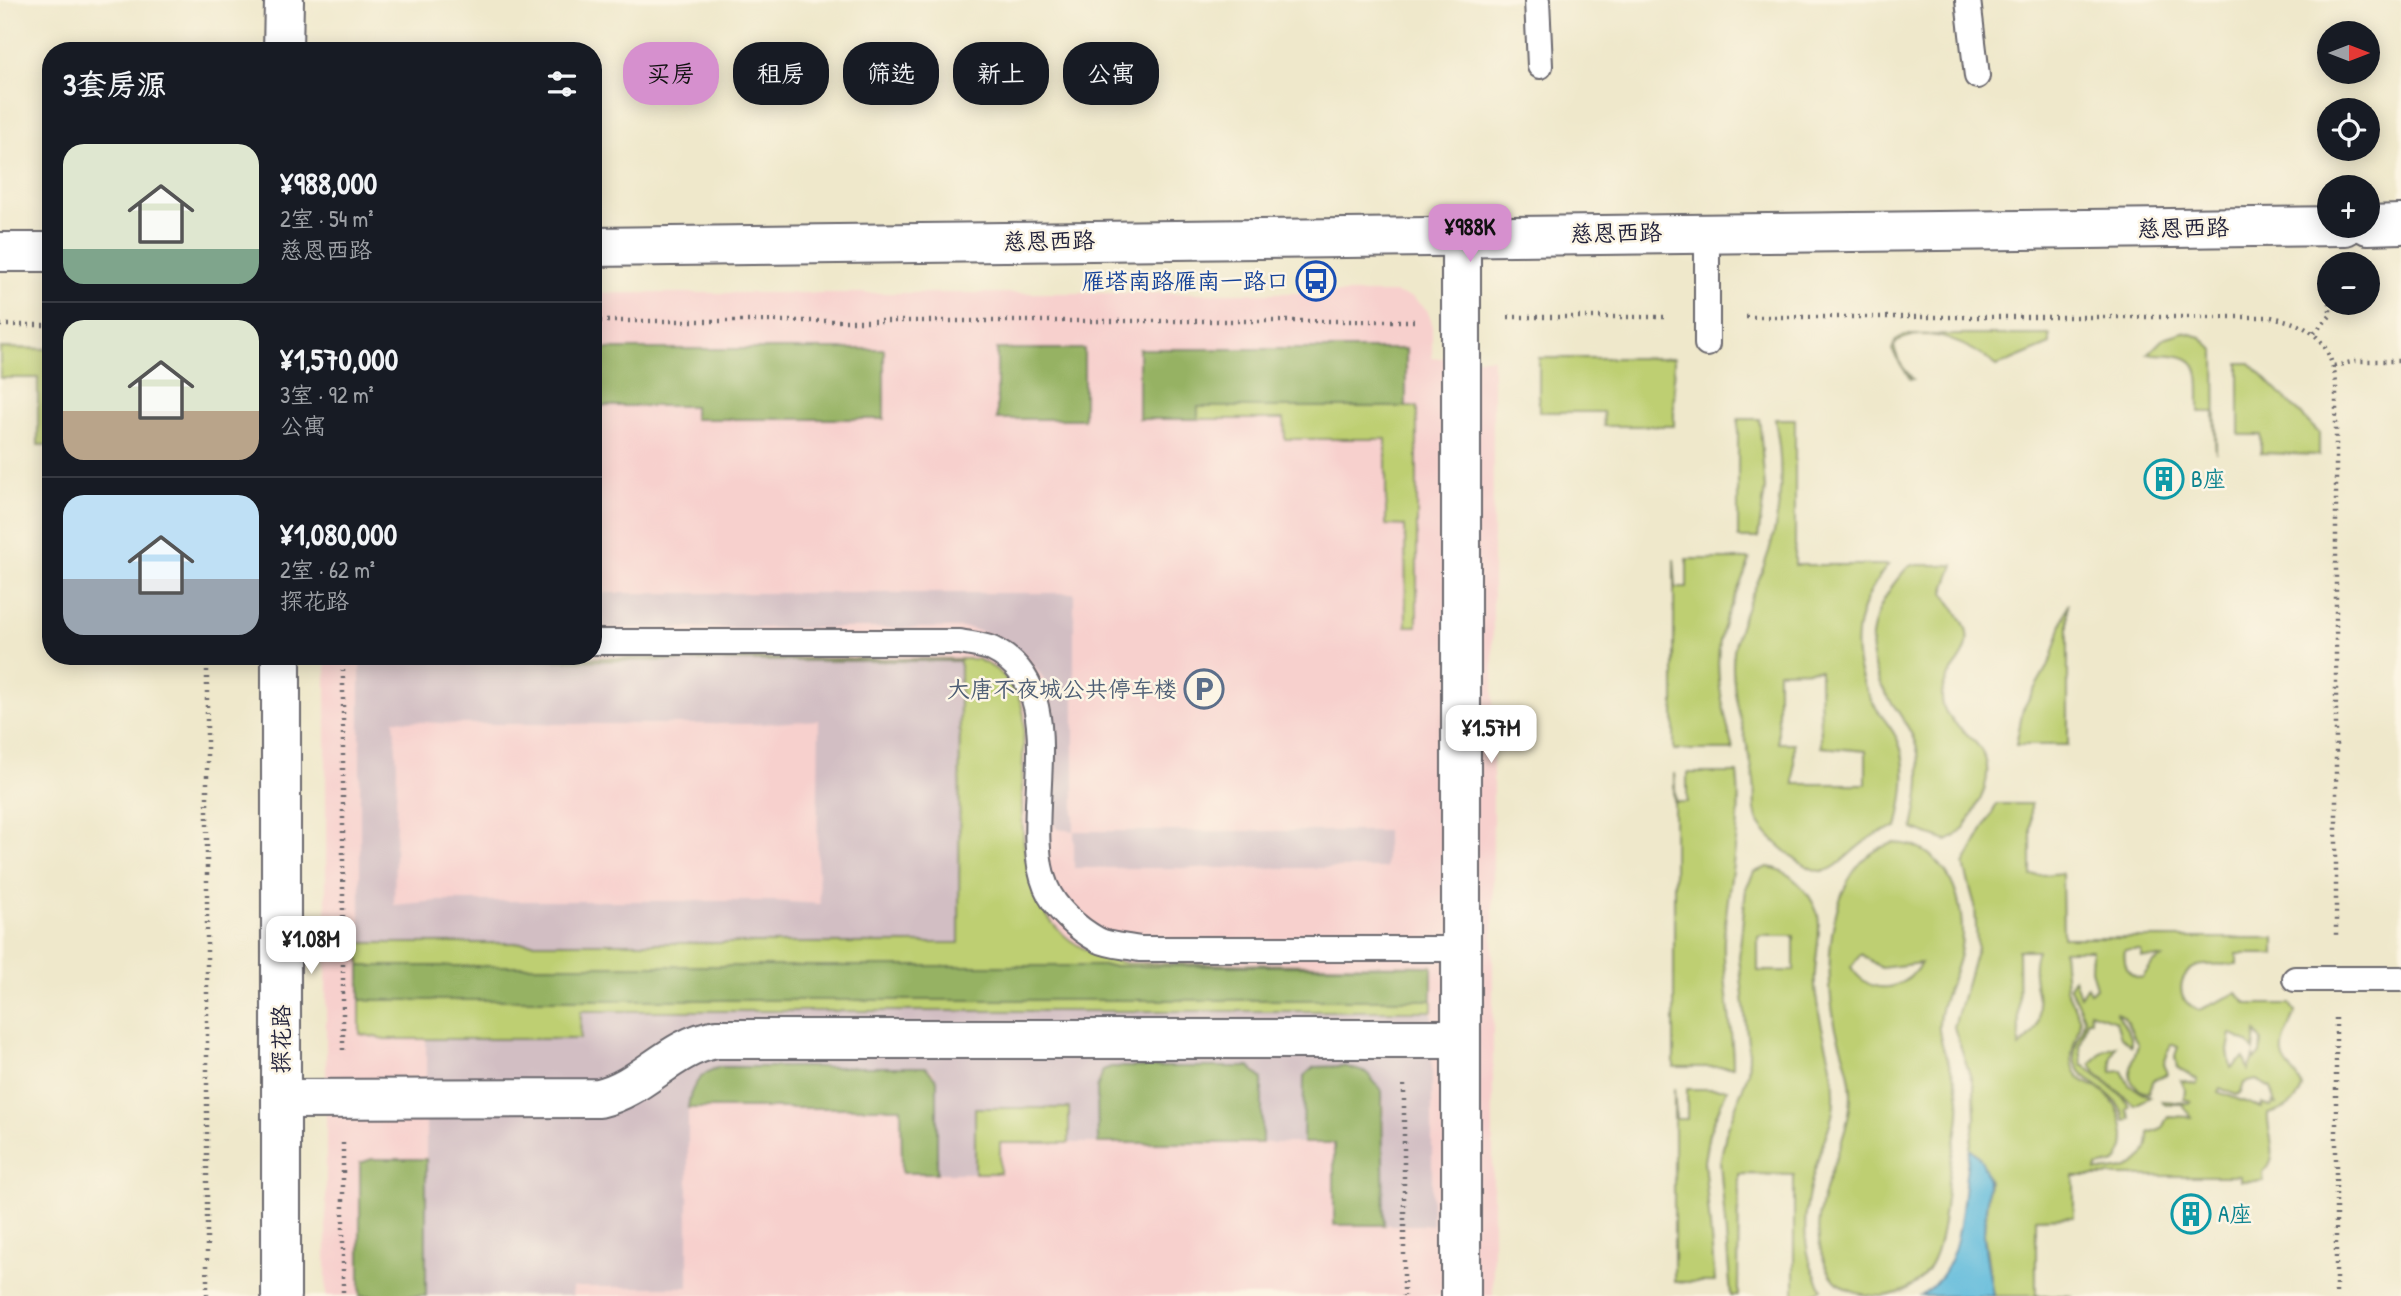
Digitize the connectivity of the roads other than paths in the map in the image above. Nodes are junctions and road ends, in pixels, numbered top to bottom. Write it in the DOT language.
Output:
graph roads {
  1 [pos="284,0"];
  2 [pos="1537,0"];
  3 [pos="1968,0"];
  4 [pos="283,42"];
  5 [pos="1540,66"];
  6 [pos="1976,76"];
  7 [pos="2401,224"];
  8 [pos="2380,225"];
  9 [pos="2317,226"];
  10 [pos="1707,232"];
  11 [pos="1461,235"];
  12 [pos="602,247"];
  13 [pos="0,253"];
  14 [pos="42,253"];
  15 [pos="1707,344"];
  16 [pos="602,642"];
  17 [pos="281,665"];
  18 [pos="1461,949"];
  19 [pos="2295,979"];
  20 [pos="2401,979"];
  21 [pos="1461,1039"];
  22 [pos="281,1099"];
  23 [pos="281,1296"];
  24 [pos="1461,1296"];
  1 -- 4 [label="street"];
  2 -- 5 [label="lane"];
  3 -- 6 [label="lane"];
  7 -- 8 [label="street"];
  9 -- 10 [label="street, 慈恩西路"];
  10 -- 11 [label="street, 慈恩西路"];
  10 -- 15 [label="lane"];
  11 -- 12 [label="street, 慈恩西路"];
  11 -- 18 [label="street"];
  13 -- 14 [label="street"];
  16 -- 18 [label="lane"];
  17 -- 22 [label="street, 探花路"];
  18 -- 21 [label="street"];
  19 -- 20 [label="lane"];
  21 -- 22 [label="street"];
  21 -- 24 [label="street"];
  22 -- 23 [label="street, 探花路"];
}
